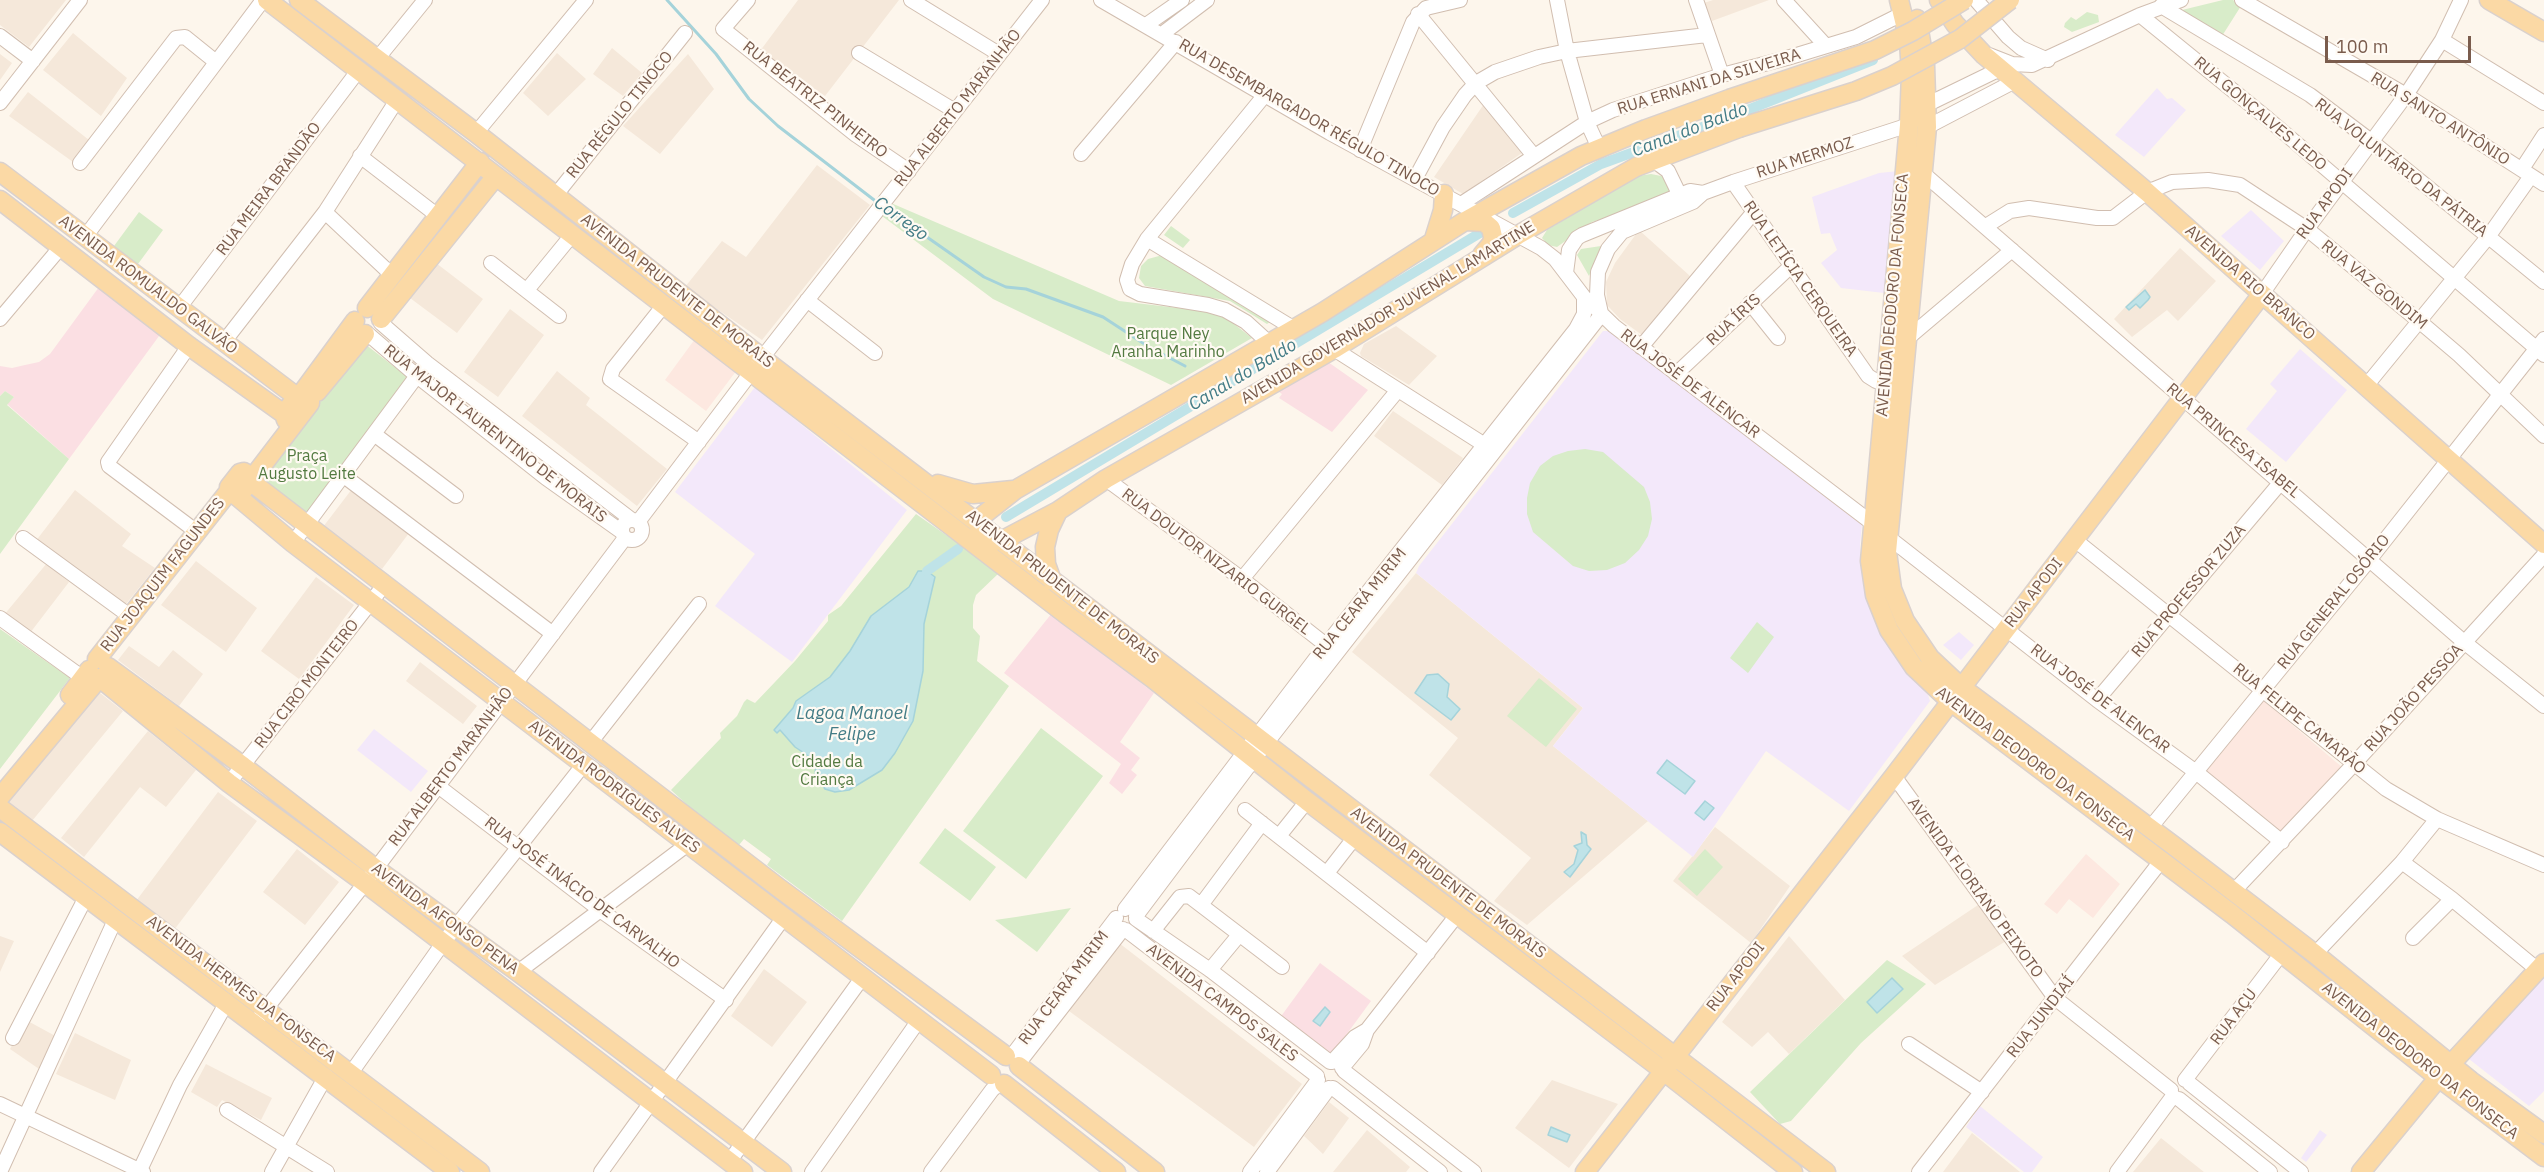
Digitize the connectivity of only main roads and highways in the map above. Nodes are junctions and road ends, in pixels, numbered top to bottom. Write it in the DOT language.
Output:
graph roads {
  1 [pos="265,0"];
  2 [pos="299,0"];
  3 [pos="1939,0"];
  4 [pos="1964,0"];
  5 [pos="2010,0"];
  6 [pos="2489,0"];
  7 [pos="1908,6"];
  8 [pos="2544,33"];
  9 [pos="1918,126"];
  10 [pos="480,162"];
  11 [pos="0,172"];
  12 [pos="496,176"];
  13 [pos="462,186"];
  14 [pos="1443,194"];
  15 [pos="479,198"];
  16 [pos="0,200"];
  17 [pos="1468,213"];
  18 [pos="1434,239"];
  19 [pos="1474,262"];
  20 [pos="142,280"];
  21 [pos="1903,289"];
  22 [pos="2262,294"];
  23 [pos="130,300"];
  24 [pos="370,323"];
  25 [pos="757,365"];
  26 [pos="1894,384"];
  27 [pos="303,397"];
  28 [pos="287,418"];
  29 [pos="1886,467"];
  30 [pos="908,470"];
  31 [pos="247,477"];
  32 [pos="1015,490"];
  33 [pos="234,495"];
  34 [pos="928,508"];
  35 [pos="1058,511"];
  36 [pos="980,530"];
  37 [pos="1001,541"];
  38 [pos="2544,544"];
  39 [pos="996,561"];
  40 [pos="1052,580"];
  41 [pos="98,671"];
  42 [pos="1152,678"];
  43 [pos="1961,687"];
  44 [pos="1202,694"];
  45 [pos="1950,702"];
  46 [pos="566,723"];
  47 [pos="555,742"];
  48 [pos="596,743"];
  49 [pos="587,766"];
  50 [pos="0,784"];
  51 [pos="0,797"];
  52 [pos="0,808"];
  53 [pos="686,816"];
  54 [pos="2108,820"];
  55 [pos="2150,828"];
  56 [pos="672,831"];
  57 [pos="0,832"];
  58 [pos="1411,855"];
  59 [pos="2161,861"];
  60 [pos="1399,871"];
  61 [pos="2214,877"];
  62 [pos="779,888"];
  63 [pos="768,905"];
  64 [pos="1524,942"];
  65 [pos="1513,957"];
  66 [pos="2541,966"];
  67 [pos="927,997"];
  68 [pos="2376,1004"];
  69 [pos="916,1017"];
  70 [pos="2364,1018"];
  71 [pos="1675,1056"];
  72 [pos="1014,1061"];
  73 [pos="1663,1071"];
  74 [pos="2445,1071"];
  75 [pos="996,1083"];
  76 [pos="2544,1134"];
  77 [pos="1126,1149"];
  78 [pos="2544,1157"];
  79 [pos="736,1167"];
  80 [pos="1110,1170"];
  81 [pos="450,1172"];
  82 [pos="480,1172"];
  83 [pos="782,1172"];
  84 [pos="1155,1172"];
  85 [pos="1585,1172"];
  86 [pos="1793,1172"];
  87 [pos="1826,1172"];
  88 [pos="2361,1172"];
  1 -- 10 [label="main road, AVENIDA PRUDENTE DE MORAIS"];
  2 -- 25 [label="main road, AVENIDA PRUDENTE DE MORAIS"];
  3 -- 22 [label="main road, AVENIDA RIO BRANCO"];
  4 -- 17 [label="main road, AVENIDA GOVERNADOR JUVENAL LAMARTINE, bridge"];
  5 -- 19 [label="main road, AVENIDA GOVERNADOR JUVENAL LAMARTINE, bridge"];
  6 -- 8 [label="main road"];
  7 -- 9 [label="main road, AVENIDA DEODORO DA FONSECA"];
  7 -- 9 [label="main road, AVENIDA DEODORO DA FONSECA"];
  9 -- 21 [label="main road, AVENIDA DEODORO DA FONSECA"];
  9 -- 21 [label="main road, AVENIDA DEODORO DA FONSECA"];
  10 -- 12 [label="main road, AVENIDA PRUDENTE DE MORAIS"];
  10 -- 13 [label="main road, RUA JOAQUIM FAGUNDES"];
  11 -- 20 [label="main road, AVENIDA ROMUALDO GALVÃO"];
  12 -- 15 [label="main road, RUA JOAQUIM FAGUNDES"];
  12 -- 25 [label="main road, AVENIDA PRUDENTE DE MORAIS"];
  13 -- 15 [label="main road"];
  13 -- 24 [label="main road, RUA JOAQUIM FAGUNDES"];
  14 -- 18 [label="main road"];
  15 -- 24 [label="main road, RUA JOAQUIM FAGUNDES"];
  16 -- 23 [label="main road, AVENIDA ROMUALDO GALVÃO"];
  17 -- 18 [label="main road, AVENIDA GOVERNADOR JUVENAL LAMARTINE"];
  17 -- 19 [label="main road"];
  18 -- 32 [label="main road, AVENIDA GOVERNADOR JUVENAL LAMARTINE"];
  19 -- 35 [label="main road, AVENIDA GOVERNADOR JUVENAL LAMARTINE"];
  20 -- 23 [label="main road"];
  20 -- 27 [label="main road, AVENIDA ROMUALDO GALVÃO"];
  21 -- 26 [label="main road, AVENIDA DEODORO DA FONSECA"];
  21 -- 26 [label="main road, AVENIDA DEODORO DA FONSECA"];
  22 -- 38 [label="main road, AVENIDA RIO BRANCO"];
  22 -- 43 [label="main road, RUA APODI"];
  23 -- 28 [label="main road, AVENIDA ROMUALDO GALVÃO"];
  24 -- 27 [label="main road, RUA JOAQUIM FAGUNDES"];
  25 -- 30 [label="main road, AVENIDA PRUDENTE DE MORAIS"];
  25 -- 34 [label="main road, AVENIDA PRUDENTE DE MORAIS"];
  26 -- 29 [label="main road, AVENIDA DEODORO DA FONSECA"];
  27 -- 28 [label="main road, RUA JOAQUIM FAGUNDES"];
  28 -- 31 [label="main road, RUA JOAQUIM FAGUNDES"];
  29 -- 43 [label="main road, AVENIDA DEODORO DA FONSECA"];
  29 -- 45 [label="main road, AVENIDA DEODORO DA FONSECA"];
  30 -- 32 [label="main road"];
  30 -- 36 [label="main road, AVENIDA PRUDENTE DE MORAIS"];
  31 -- 33 [label="main road, RUA JOAQUIM FAGUNDES"];
  31 -- 46 [label="main road, AVENIDA RODRIGUES ALVES"];
  32 -- 36 [label="main road, AVENIDA GOVERNADOR JUVENAL LAMARTINE"];
  33 -- 41 [label="main road, RUA JOAQUIM FAGUNDES"];
  33 -- 41 [label="main road, RUA JOAQUIM FAGUNDES"];
  33 -- 47 [label="main road, AVENIDA RODRIGUES ALVES"];
  34 -- 36 [label="main road"];
  34 -- 39 [label="main road, AVENIDA PRUDENTE DE MORAIS"];
  35 -- 37 [label="main road, AVENIDA GOVERNADOR JUVENAL LAMARTINE"];
  35 -- 40 [label="main road"];
  36 -- 37 [label="main road, AVENIDA PRUDENTE DE MORAIS"];
  36 -- 39 [label="main road"];
  37 -- 40 [label="main road, AVENIDA PRUDENTE DE MORAIS"];
  39 -- 42 [label="main road, AVENIDA PRUDENTE DE MORAIS"];
  40 -- 44 [label="main road, AVENIDA PRUDENTE DE MORAIS"];
  41 -- 50 [label="main road, RUA JOAQUIM FAGUNDES"];
  41 -- 51 [label="main road, RUA JOAQUIM FAGUNDES"];
  41 -- 79 [label="main road, AVENIDA AFONSO PENA"];
  41 -- 83 [label="main road, AVENIDA AFONSO PENA"];
  42 -- 44 [label="main road"];
  42 -- 60 [label="main road, AVENIDA PRUDENTE DE MORAIS"];
  43 -- 45 [label="main road, RUA APODI"];
  43 -- 55 [label="main road, AVENIDA DEODORO DA FONSECA"];
  44 -- 58 [label="main road, AVENIDA PRUDENTE DE MORAIS"];
  45 -- 54 [label="main road, AVENIDA DEODORO DA FONSECA"];
  45 -- 71 [label="main road, RUA APODI"];
  46 -- 47 [label="main road"];
  46 -- 48 [label="main road, AVENIDA RODRIGUES ALVES"];
  47 -- 49 [label="main road, AVENIDA RODRIGUES ALVES"];
  48 -- 49 [label="main road"];
  48 -- 53 [label="main road, AVENIDA RODRIGUES ALVES"];
  49 -- 56 [label="main road, AVENIDA RODRIGUES ALVES"];
  52 -- 82 [label="main road, AVENIDA HERMES DA FONSECA"];
  53 -- 56 [label="main road"];
  53 -- 62 [label="main road, AVENIDA RODRIGUES ALVES"];
  54 -- 55 [label="main road"];
  54 -- 59 [label="main road, AVENIDA DEODORO DA FONSECA"];
  55 -- 61 [label="main road, AVENIDA DEODORO DA FONSECA"];
  56 -- 63 [label="main road, AVENIDA RODRIGUES ALVES"];
  57 -- 81 [label="main road, AVENIDA HERMES DA FONSECA"];
  58 -- 60 [label="main road"];
  58 -- 64 [label="main road, AVENIDA PRUDENTE DE MORAIS"];
  59 -- 61 [label="main road"];
  59 -- 70 [label="main road, AVENIDA DEODORO DA FONSECA"];
  60 -- 65 [label="main road, AVENIDA PRUDENTE DE MORAIS"];
  61 -- 68 [label="main road, AVENIDA DEODORO DA FONSECA"];
  62 -- 63 [label="main road"];
  62 -- 67 [label="main road, AVENIDA RODRIGUES ALVES"];
  63 -- 69 [label="main road, AVENIDA RODRIGUES ALVES"];
  64 -- 65 [label="main road"];
  64 -- 71 [label="main road, AVENIDA PRUDENTE DE MORAIS"];
  65 -- 73 [label="main road, AVENIDA PRUDENTE DE MORAIS"];
  66 -- 74 [label="main road"];
  67 -- 69 [label="main road"];
  67 -- 72 [label="main road, AVENIDA RODRIGUES ALVES"];
  68 -- 70 [label="main road"];
  68 -- 74 [label="main road, AVENIDA DEODORO DA FONSECA"];
  69 -- 75 [label="main road, AVENIDA RODRIGUES ALVES"];
  70 -- 74 [label="main road, AVENIDA DEODORO DA FONSECA"];
  71 -- 73 [label="main road, RUA APODI"];
  71 -- 87 [label="main road, AVENIDA PRUDENTE DE MORAIS"];
  72 -- 75 [label="main road"];
  72 -- 75 [label="main road"];
  72 -- 77 [label="main road, AVENIDA RODRIGUES ALVES"];
  73 -- 85 [label="main road, RUA APODI"];
  73 -- 86 [label="main road, AVENIDA PRUDENTE DE MORAIS"];
  74 -- 76 [label="main road, AVENIDA DEODORO DA FONSECA"];
  74 -- 78 [label="main road, AVENIDA DEODORO DA FONSECA"];
  74 -- 88 [label="main road"];
  75 -- 80 [label="main road, AVENIDA RODRIGUES ALVES"];
  77 -- 80 [label="main road"];
  77 -- 84 [label="main road, AVENIDA RODRIGUES ALVES"];
}
